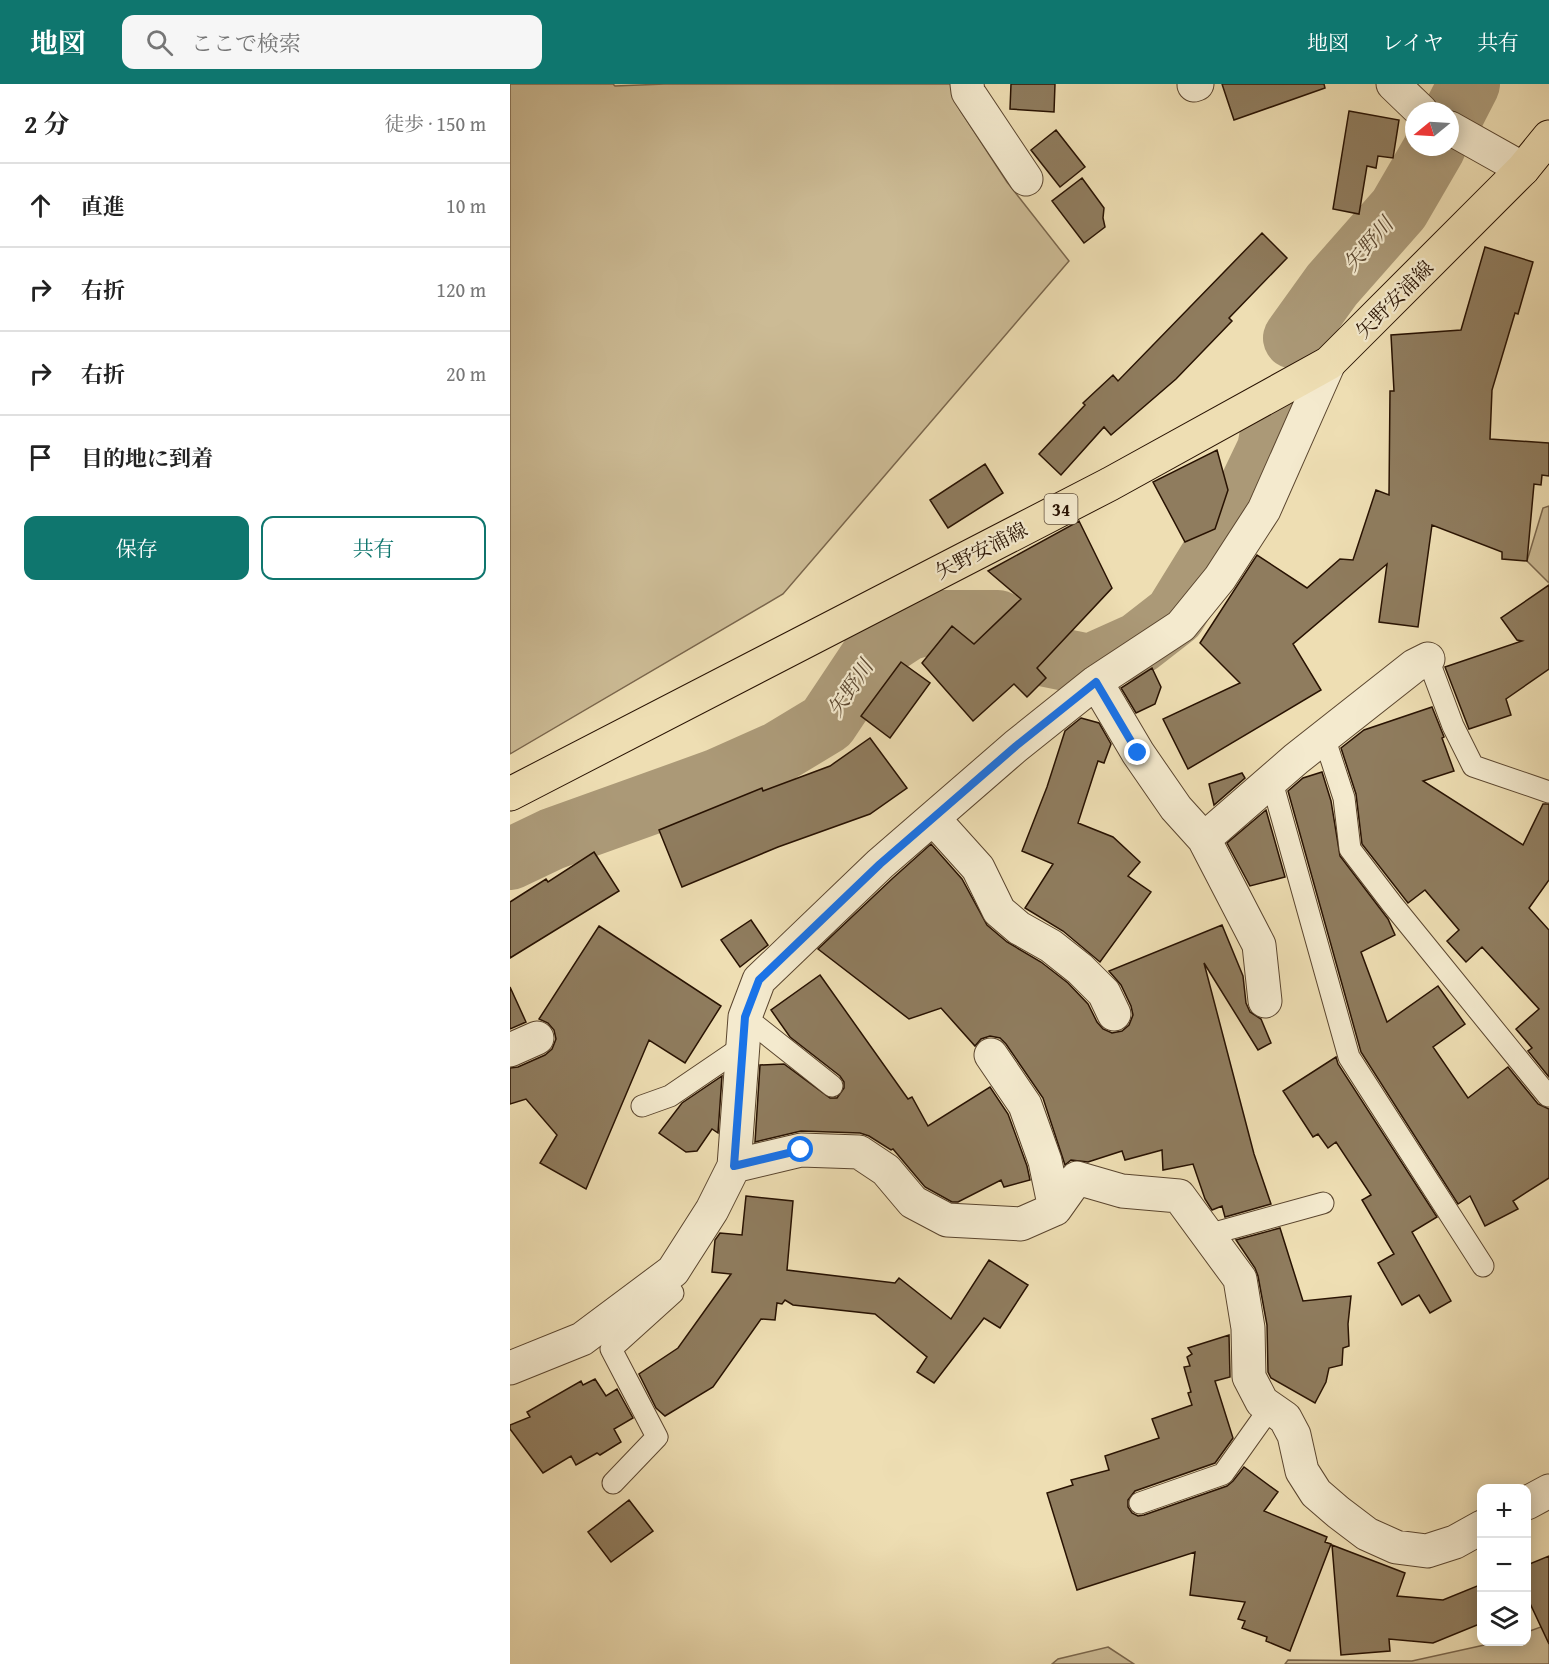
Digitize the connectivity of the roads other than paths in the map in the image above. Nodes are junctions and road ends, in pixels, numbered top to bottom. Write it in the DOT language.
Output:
graph roads {
  1 [pos="967,84"];
  2 [pos="1393,84"];
  3 [pos="1412,102"];
  4 [pos="1461,134"];
  5 [pos="1549,137"];
  6 [pos="1523,169"];
  7 [pos="1026,179"];
  8 [pos="1329,363"];
  9 [pos="1428,659"];
  10 [pos="1096,682"];
  11 [pos="1324,737"];
  12 [pos="1272,782"];
  13 [pos="1549,792"];
  14 [pos="510,794"];
  15 [pos="933,818"];
  16 [pos="1204,839"];
  17 [pos="1265,1001"];
  18 [pos="1114,1014"];
  19 [pos="744,1032"];
  20 [pos="991,1055"];
  21 [pos="832,1086"];
  22 [pos="1548,1096"];
  23 [pos="642,1106"];
  24 [pos="734,1166"];
  25 [pos="1323,1203"];
  26 [pos="1055,1209"];
  27 [pos="1207,1235"];
  28 [pos="1483,1266"];
  29 [pos="661,1279"];
  30 [pos="510,1368"];
  31 [pos="1270,1408"];
  32 [pos="613,1483"];
  33 [pos="1549,1491"];
  34 [pos="1531,1501"];
  35 [pos="1140,1503"];
  36 [pos="1477,1530"];
  1 -- 7 [label="street"];
  2 -- 3 [label="street"];
  4 -- 6 [label="street"];
  5 -- 6 [label="main road, 矢野安浦線 / 34"];
  6 -- 8 [label="main road, 矢野安浦線 / 34"];
  8 -- 10 [label="street"];
  8 -- 14 [label="main road, 矢野安浦線 / 34"];
  9 -- 11 [label="street"];
  9 -- 13 [label="lane"];
  10 -- 15 [label="street"];
  10 -- 16 [label="street"];
  11 -- 12 [label="street"];
  11 -- 22 [label="lane"];
  12 -- 16 [label="street"];
  12 -- 28 [label="lane"];
  15 -- 18 [label="street"];
  15 -- 19 [label="street"];
  16 -- 17 [label="street"];
  19 -- 21 [label="lane"];
  19 -- 23 [label="lane"];
  19 -- 24 [label="street"];
  20 -- 26 [label="street"];
  24 -- 26 [label="street"];
  24 -- 29 [label="street"];
  25 -- 27 [label="lane"];
  26 -- 27 [label="street"];
  27 -- 31 [label="street"];
  29 -- 30 [label="street"];
  29 -- 32 [label="lane"];
  31 -- 35 [label="lane"];
  31 -- 36 [label="street"];
  33 -- 34 [label="street"];
}
